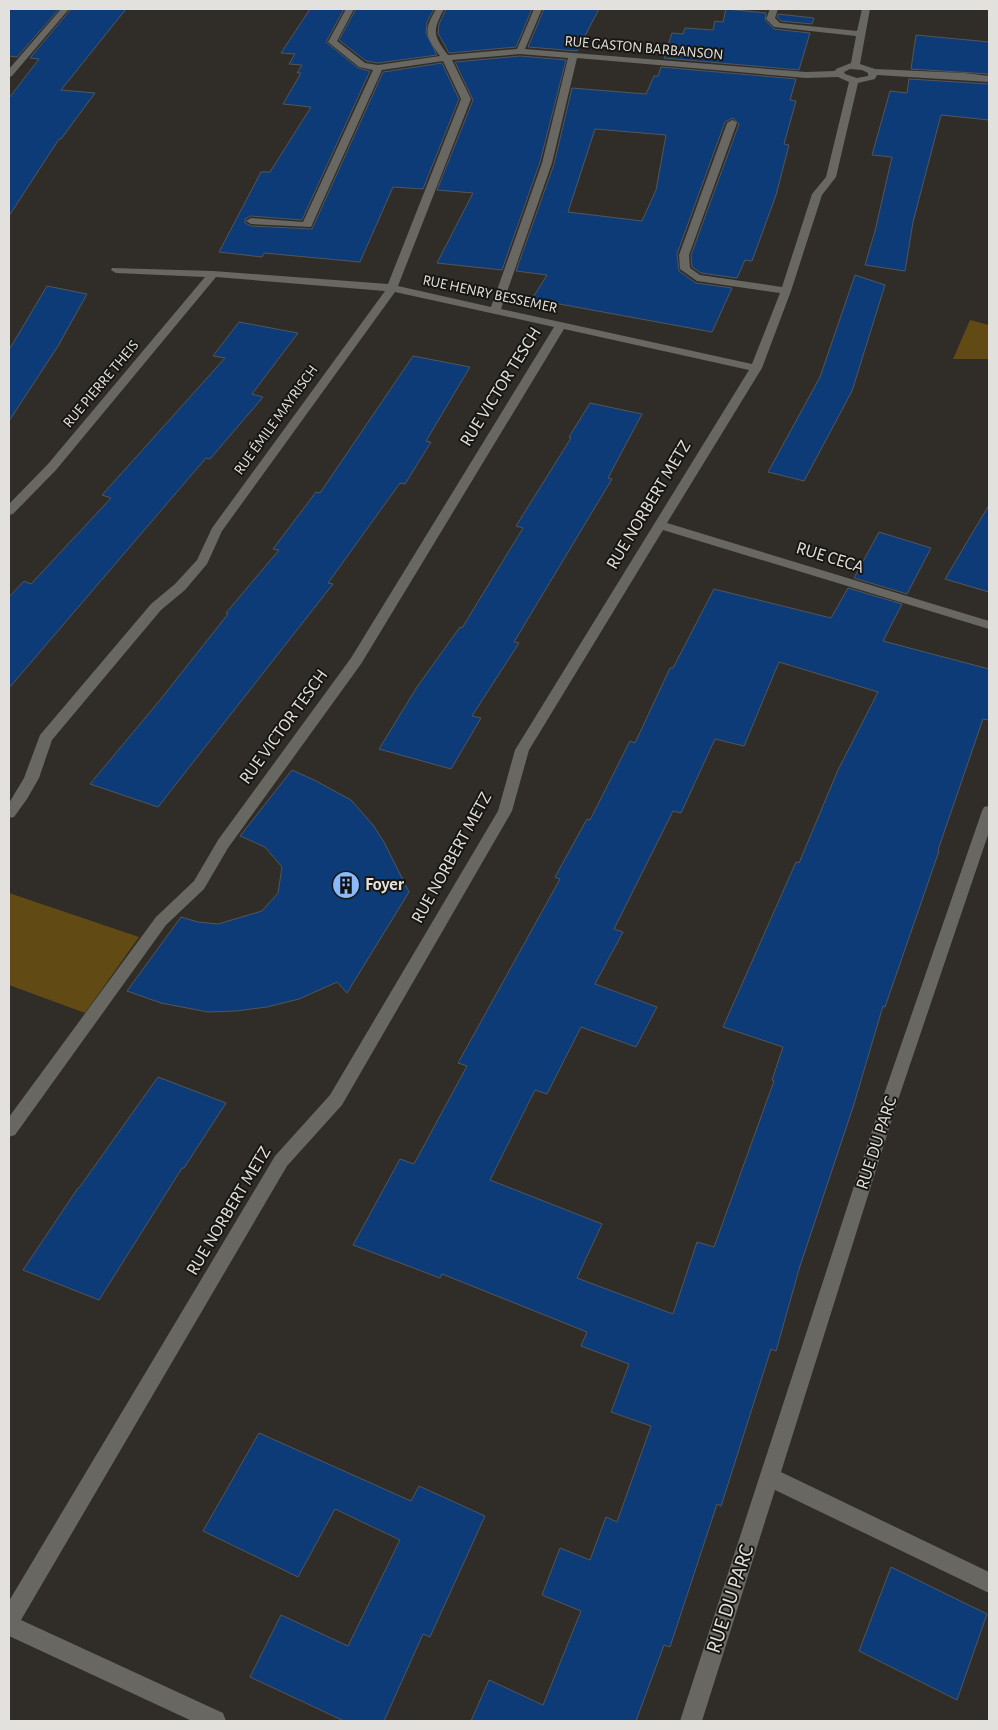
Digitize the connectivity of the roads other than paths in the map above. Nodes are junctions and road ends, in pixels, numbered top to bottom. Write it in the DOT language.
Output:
graph roads {
  1 [pos="64,9"];
  2 [pos="350,9"];
  3 [pos="440,9"];
  4 [pos="538,9"];
  5 [pos="774,9"];
  6 [pos="866,9"];
  7 [pos="860,34"];
  8 [pos="520,51"];
  9 [pos="573,56"];
  10 [pos="446,58"];
  11 [pos="855,66"];
  12 [pos="378,68"];
  13 [pos="873,72"];
  14 [pos="9,74"];
  15 [pos="840,74"];
  16 [pos="989,79"];
  17 [pos="854,80"];
  18 [pos="732,123"];
  19 [pos="251,220"];
  20 [pos="116,270"];
  21 [pos="214,274"];
  22 [pos="392,288"];
  23 [pos="786,292"];
  24 [pos="495,311"];
  25 [pos="561,325"];
  26 [pos="756,368"];
  27 [pos="9,511"];
  28 [pos="660,525"];
  29 [pos="989,625"];
  30 [pos="989,811"];
  31 [pos="9,813"];
  32 [pos="9,1130"];
  33 [pos="770,1477"];
  34 [pos="989,1583"];
  35 [pos="9,1620"];
  36 [pos="9,1625"];
  37 [pos="215,1721"];
  38 [pos="691,1721"];
  1 -- 14 [label="street"];
  2 -- 12 [label="street"];
  3 -- 10 [label="street, RUE ÉMILE MAYRISCH"];
  4 -- 8 [label="street"];
  5 -- 7 [label="street"];
  6 -- 7 [label="street"];
  7 -- 11 [label="street"];
  8 -- 9 [label="street, RUE GASTON BARBANSON"];
  8 -- 10 [label="street, RUE GASTON BARBANSON"];
  9 -- 15 [label="street, RUE GASTON BARBANSON"];
  9 -- 24 [label="street"];
  10 -- 12 [label="street, RUE GASTON BARBANSON"];
  10 -- 22 [label="street, RUE ÉMILE MAYRISCH"];
  11 -- 13 [label="street"];
  11 -- 15 [label="street"];
  12 -- 19 [label="street"];
  13 -- 16 [label="street"];
  13 -- 17 [label="street"];
  15 -- 17 [label="street"];
  17 -- 23 [label="street, RUE NORBERT METZ"];
  18 -- 23 [label="street"];
  20 -- 21 [label="street, RUE HENRY BESSEMER"];
  21 -- 22 [label="street, RUE HENRY BESSEMER"];
  21 -- 27 [label="street, RUE PIERRE THEIS"];
  22 -- 24 [label="street, RUE HENRY BESSEMER"];
  22 -- 31 [label="street, RUE ÉMILE MAYRISCH"];
  23 -- 26 [label="street, RUE NORBERT METZ"];
  24 -- 25 [label="street, RUE HENRY BESSEMER"];
  25 -- 26 [label="street, RUE HENRY BESSEMER"];
  25 -- 32 [label="street, RUE VICTOR TESCH"];
  26 -- 28 [label="street, RUE NORBERT METZ"];
  28 -- 29 [label="street, RUE CECA"];
  28 -- 35 [label="street, RUE NORBERT METZ"];
  30 -- 33 [label="street, RUE DU PARC"];
  33 -- 34 [label="street"];
  33 -- 38 [label="street, RUE DU PARC"];
  36 -- 37 [label="street"];
}
